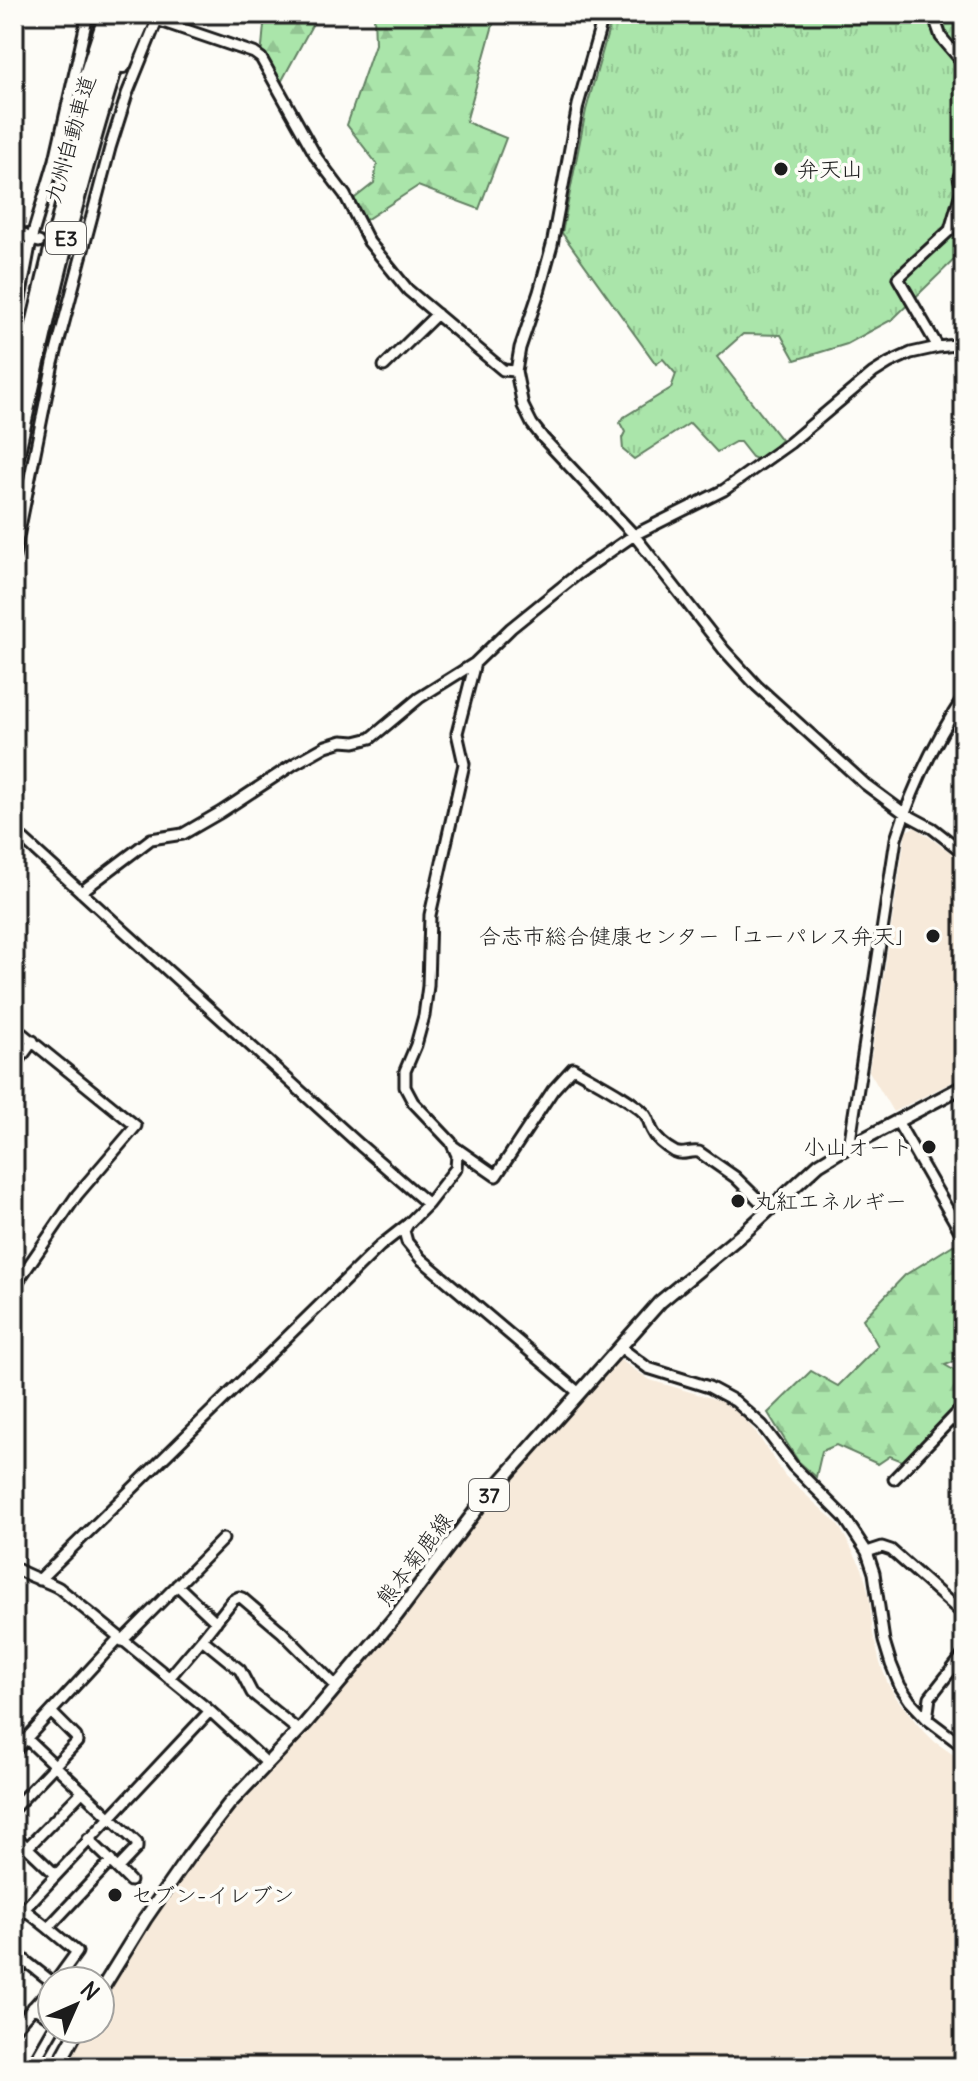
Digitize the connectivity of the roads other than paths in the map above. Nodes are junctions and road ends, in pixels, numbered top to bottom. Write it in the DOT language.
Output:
graph roads {
  1 [pos="88,14"];
  2 [pos="107,14"];
  3 [pos="118,14"];
  4 [pos="132,14"];
  5 [pos="145,14"];
  6 [pos="604,14"];
  7 [pos="933,14"];
  8 [pos="964,64"];
  9 [pos="964,162"];
  10 [pos="74,204"];
  11 [pos="14,227"];
  12 [pos="35,241"];
  13 [pos="44,281"];
  14 [pos="437,314"];
  15 [pos="14,331"];
  16 [pos="964,344"];
  17 [pos="938,347"];
  18 [pos="384,366"];
  19 [pos="516,371"];
  20 [pos="14,412"];
  21 [pos="14,466"];
  22 [pos="634,535"];
  23 [pos="14,557"];
  24 [pos="475,663"];
  25 [pos="964,697"];
  26 [pos="953,714"];
  27 [pos="964,722"];
  28 [pos="904,813"];
  29 [pos="14,831"];
  30 [pos="964,836"];
  31 [pos="955,845"];
  32 [pos="964,853"];
  33 [pos="81,892"];
  34 [pos="14,1027"];
  35 [pos="33,1041"];
  36 [pos="14,1067"];
  37 [pos="964,1086"];
  38 [pos="897,1121"];
  39 [pos="453,1146"];
  40 [pos="849,1147"];
  41 [pos="428,1204"];
  42 [pos="769,1210"];
  43 [pos="408,1224"];
  44 [pos="964,1238"];
  45 [pos="14,1287"];
  46 [pos="620,1347"];
  47 [pos="579,1393"];
  48 [pos="964,1406"];
  49 [pos="953,1419"];
  50 [pos="964,1430"];
  51 [pos="894,1479"];
  52 [pos="223,1539"];
  53 [pos="867,1552"];
  54 [pos="14,1567"];
  55 [pos="39,1580"];
  56 [pos="177,1585"];
  57 [pos="964,1615"];
  58 [pos="216,1622"];
  59 [pos="202,1639"];
  60 [pos="120,1640"];
  61 [pos="964,1654"];
  62 [pos="169,1678"];
  63 [pos="337,1687"];
  64 [pos="210,1711"];
  65 [pos="52,1713"];
  66 [pos="927,1719"];
  67 [pos="299,1731"];
  68 [pos="27,1739"];
  69 [pos="964,1747"];
  70 [pos="14,1752"];
  71 [pos="267,1763"];
  72 [pos="55,1766"];
  73 [pos="82,1792"];
  74 [pos="14,1808"];
  75 [pos="110,1817"];
  76 [pos="14,1835"];
  77 [pos="88,1839"];
  78 [pos="27,1848"];
  79 [pos="114,1865"];
  80 [pos="55,1874"];
  81 [pos="130,1881"];
  82 [pos="14,1901"];
  83 [pos="23,1910"];
  84 [pos="14,1920"];
  85 [pos="48,1928"];
  86 [pos="14,1952"];
  87 [pos="26,1961"];
  88 [pos="67,1965"];
  89 [pos="116,1966"];
  90 [pos="36,1969"];
  91 [pos="14,1975"];
  92 [pos="36,2003"];
  93 [pos="33,2007"];
  94 [pos="36,2009"];
  95 [pos="14,2029"];
  96 [pos="44,2045"];
  97 [pos="69,2045"];
  98 [pos="31,2067"];
  99 [pos="57,2067"];
  1 -- 12 [label="street"];
  2 -- 13 [label="highway"];
  3 -- 13 [label="highway, 九州自動車道 / E3"];
  4 -- 10 [label="highway, 九州自動車道 / E3"];
  5 -- 10 [label="highway"];
  6 -- 19 [label="street"];
  7 -- 8 [label="street"];
  9 -- 17 [label="street"];
  10 -- 21 [label="highway, 九州自動車道 / E3"];
  11 -- 12 [label="street"];
  12 -- 15 [label="street"];
  13 -- 20 [label="highway, 九州自動車道 / E3"];
  14 -- 18 [label="street"];
  14 -- 19 [label="street"];
  14 -- 23 [label="street"];
  16 -- 17 [label="street"];
  17 -- 22 [label="street"];
  19 -- 22 [label="street"];
  22 -- 24 [label="street"];
  22 -- 28 [label="street"];
  24 -- 33 [label="street"];
  24 -- 39 [label="street"];
  25 -- 26 [label="street"];
  26 -- 27 [label="street"];
  26 -- 28 [label="street"];
  28 -- 31 [label="street"];
  28 -- 40 [label="street"];
  29 -- 33 [label="street"];
  30 -- 31 [label="street"];
  31 -- 32 [label="street"];
  33 -- 41 [label="street"];
  34 -- 35 [label="street"];
  35 -- 36 [label="street"];
  35 -- 45 [label="street"];
  37 -- 38 [label="main road, 熊本菊鹿線 / 37"];
  38 -- 40 [label="main road, 熊本菊鹿線 / 37"];
  38 -- 44 [label="street"];
  39 -- 41 [label="street"];
  39 -- 42 [label="street"];
  40 -- 42 [label="main road, 熊本菊鹿線 / 37"];
  41 -- 43 [label="street"];
  42 -- 46 [label="main road, 熊本菊鹿線 / 37"];
  43 -- 47 [label="street"];
  43 -- 55 [label="street"];
  46 -- 47 [label="main road, 熊本菊鹿線 / 37"];
  46 -- 53 [label="street"];
  47 -- 63 [label="main road, 熊本菊鹿線 / 37"];
  48 -- 49 [label="street"];
  49 -- 50 [label="street"];
  49 -- 51 [label="street"];
  52 -- 56 [label="street"];
  53 -- 57 [label="street"];
  53 -- 66 [label="street"];
  54 -- 55 [label="street"];
  55 -- 60 [label="street"];
  56 -- 58 [label="street"];
  56 -- 60 [label="street"];
  58 -- 59 [label="street"];
  58 -- 63 [label="street"];
  59 -- 62 [label="street"];
  59 -- 67 [label="street"];
  60 -- 62 [label="street"];
  60 -- 65 [label="street"];
  61 -- 66 [label="street"];
  62 -- 64 [label="street"];
  63 -- 67 [label="main road, 熊本菊鹿線 / 37"];
  64 -- 71 [label="street"];
  64 -- 75 [label="street"];
  65 -- 68 [label="street"];
  65 -- 72 [label="street"];
  66 -- 69 [label="street"];
  67 -- 71 [label="main road, 熊本菊鹿線 / 37"];
  68 -- 70 [label="street"];
  68 -- 72 [label="street"];
  71 -- 89 [label="main road, 熊本菊鹿線 / 37"];
  72 -- 73 [label="street"];
  72 -- 74 [label="street"];
  73 -- 75 [label="street"];
  73 -- 78 [label="street"];
  75 -- 77 [label="street"];
  75 -- 79 [label="street"];
  76 -- 78 [label="street"];
  77 -- 79 [label="street"];
  77 -- 80 [label="street"];
  78 -- 80 [label="street"];
  79 -- 81 [label="street"];
  79 -- 85 [label="street"];
  80 -- 83 [label="street"];
  82 -- 83 [label="street"];
  83 -- 84 [label="street"];
  83 -- 85 [label="street"];
  85 -- 88 [label="street"];
  86 -- 87 [label="street"];
  87 -- 90 [label="street"];
  87 -- 91 [label="street"];
  92 -- 93 [label="street"];
  93 -- 94 [label="street"];
  93 -- 95 [label="street"];
  96 -- 98 [label="street"];
  97 -- 99 [label="main road"];
}
